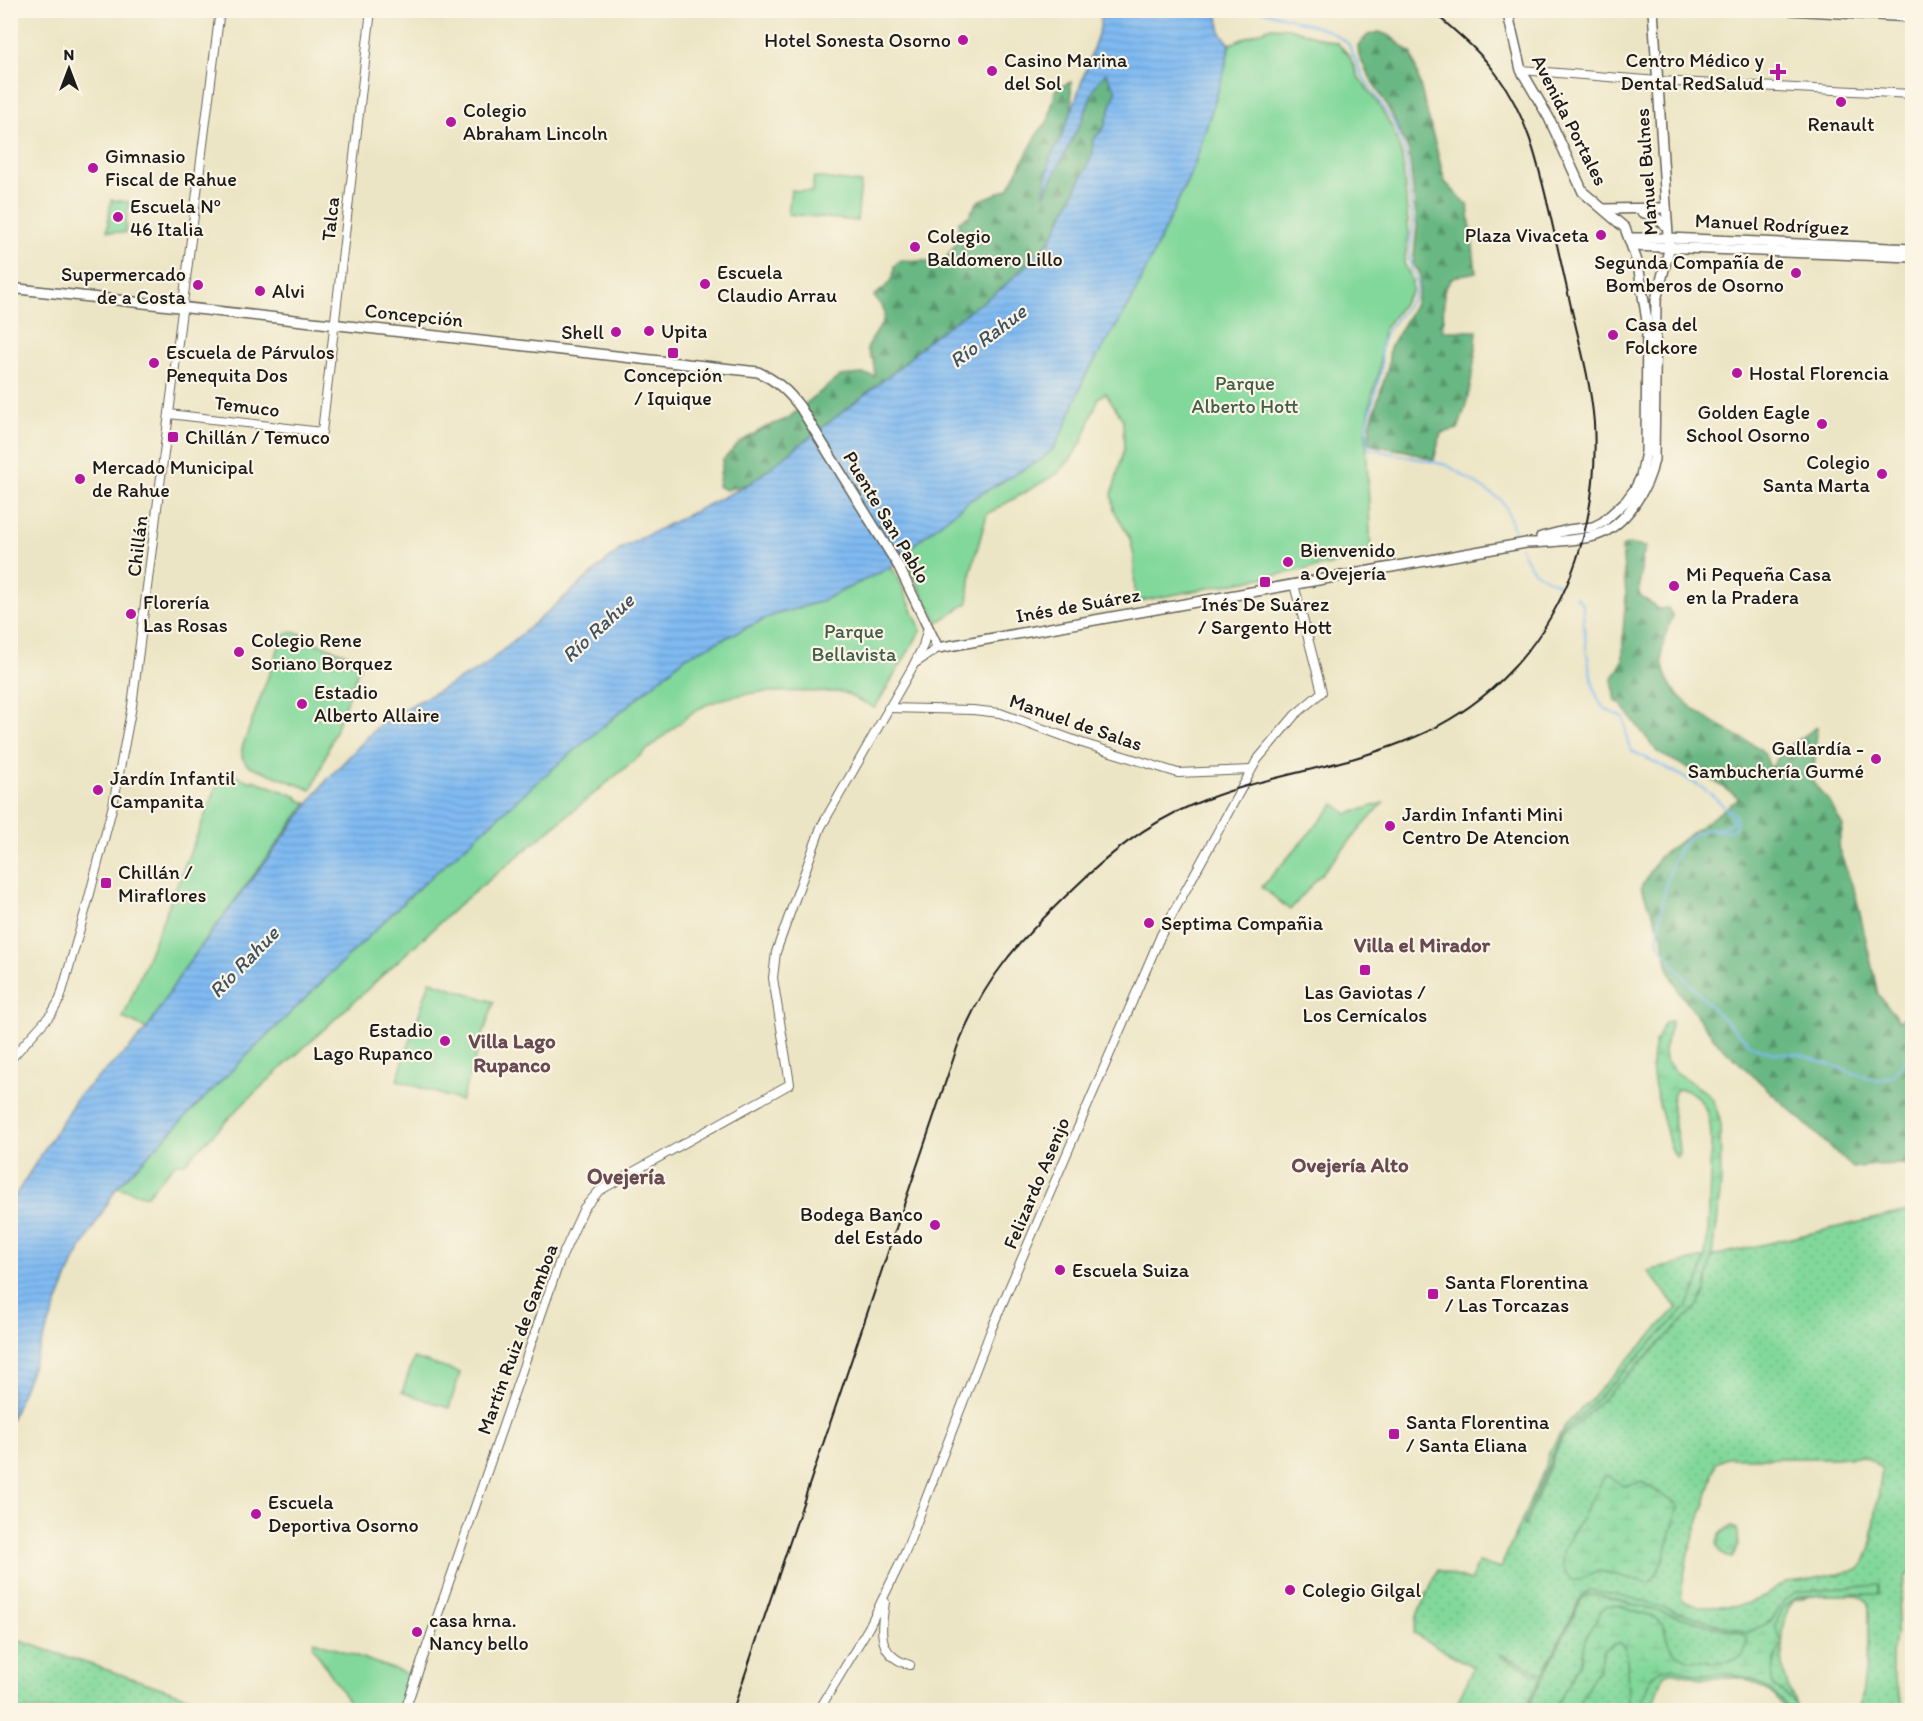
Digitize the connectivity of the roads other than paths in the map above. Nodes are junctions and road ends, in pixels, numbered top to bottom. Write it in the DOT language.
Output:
graph roads {
  1 [pos="220,10"];
  2 [pos="370,10"];
  3 [pos="1507,10"];
  4 [pos="1653,10"];
  5 [pos="1790,10"];
  6 [pos="1912,17"];
  7 [pos="1521,70"];
  8 [pos="1658,81"];
  9 [pos="1912,94"];
  10 [pos="1666,208"];
  11 [pos="1603,209"];
  12 [pos="1622,224"];
  13 [pos="1667,227"];
  14 [pos="1631,242"];
  15 [pos="1668,242"];
  16 [pos="1912,249"];
  17 [pos="1912,257"];
  18 [pos="1667,259"];
  19 [pos="1638,264"];
  20 [pos="10,288"];
  21 [pos="182,307"];
  22 [pos="334,324"];
  23 [pos="800,408"];
  24 [pos="1651,412"];
  25 [pos="169,414"];
  26 [pos="322,432"];
  27 [pos="1296,586"];
  28 [pos="928,626"];
  29 [pos="938,648"];
  30 [pos="912,668"];
  31 [pos="888,708"];
  32 [pos="1251,771"];
  33 [pos="10,1060"];
  34 [pos="885,1594"];
  35 [pos="910,1665"];
  36 [pos="405,1710"];
  37 [pos="819,1710"];
  1 -- 21 [label="street, Chillán"];
  2 -- 22 [label="street, Talca"];
  3 -- 7 [label="main road, Avenida Portales"];
  4 -- 8 [label="main road, Manuel Bulnes"];
  5 -- 6 [label="main road"];
  7 -- 8 [label="street"];
  7 -- 11 [label="main road, Avenida Portales"];
  8 -- 9 [label="street"];
  8 -- 10 [label="main road, Manuel Bulnes"];
  10 -- 11 [label="main road"];
  10 -- 13 [label="main road, Manuel Bulnes"];
  11 -- 12 [label="main road, Avenida Portales"];
  12 -- 13 [label="main road"];
  12 -- 14 [label="main road, Avenida Portales"];
  13 -- 15 [label="main road, Manuel Bulnes"];
  14 -- 15 [label="main road, Manuel Rodríguez"];
  14 -- 19 [label="main road, Avenida Portales"];
  15 -- 16 [label="main road, Manuel Rodríguez"];
  15 -- 17 [label="main road, Manuel Rodríguez"];
  15 -- 18 [label="main road, Manuel Bulnes"];
  18 -- 24 [label="main road, Inés de Suárez"];
  19 -- 24 [label="main road, Inés de Suárez"];
  20 -- 21 [label="main road, Concepción"];
  21 -- 22 [label="main road, Concepción"];
  21 -- 25 [label="street, Chillán"];
  22 -- 23 [label="main road, Concepción"];
  22 -- 26 [label="street, Talca"];
  23 -- 28 [label="main road, Puente San Pablo"];
  24 -- 27 [label="main road, Inés de Suárez"];
  25 -- 26 [label="street, Temuco"];
  25 -- 33 [label="street, Chillán"];
  27 -- 29 [label="main road, Inés de Suárez"];
  27 -- 32 [label="street, Felizardo Asenjo"];
  28 -- 29 [label="main road, Puente San Pablo"];
  28 -- 30 [label="street"];
  29 -- 30 [label="street, Inés de Suárez"];
  30 -- 31 [label="street"];
  31 -- 32 [label="street, Manuel de Salas"];
  31 -- 36 [label="street, Martín Ruiz de Gamboa"];
  32 -- 34 [label="street, Felizardo Asenjo"];
  34 -- 35 [label="street"];
  34 -- 37 [label="street, Felizardo Asenjo"];
}
